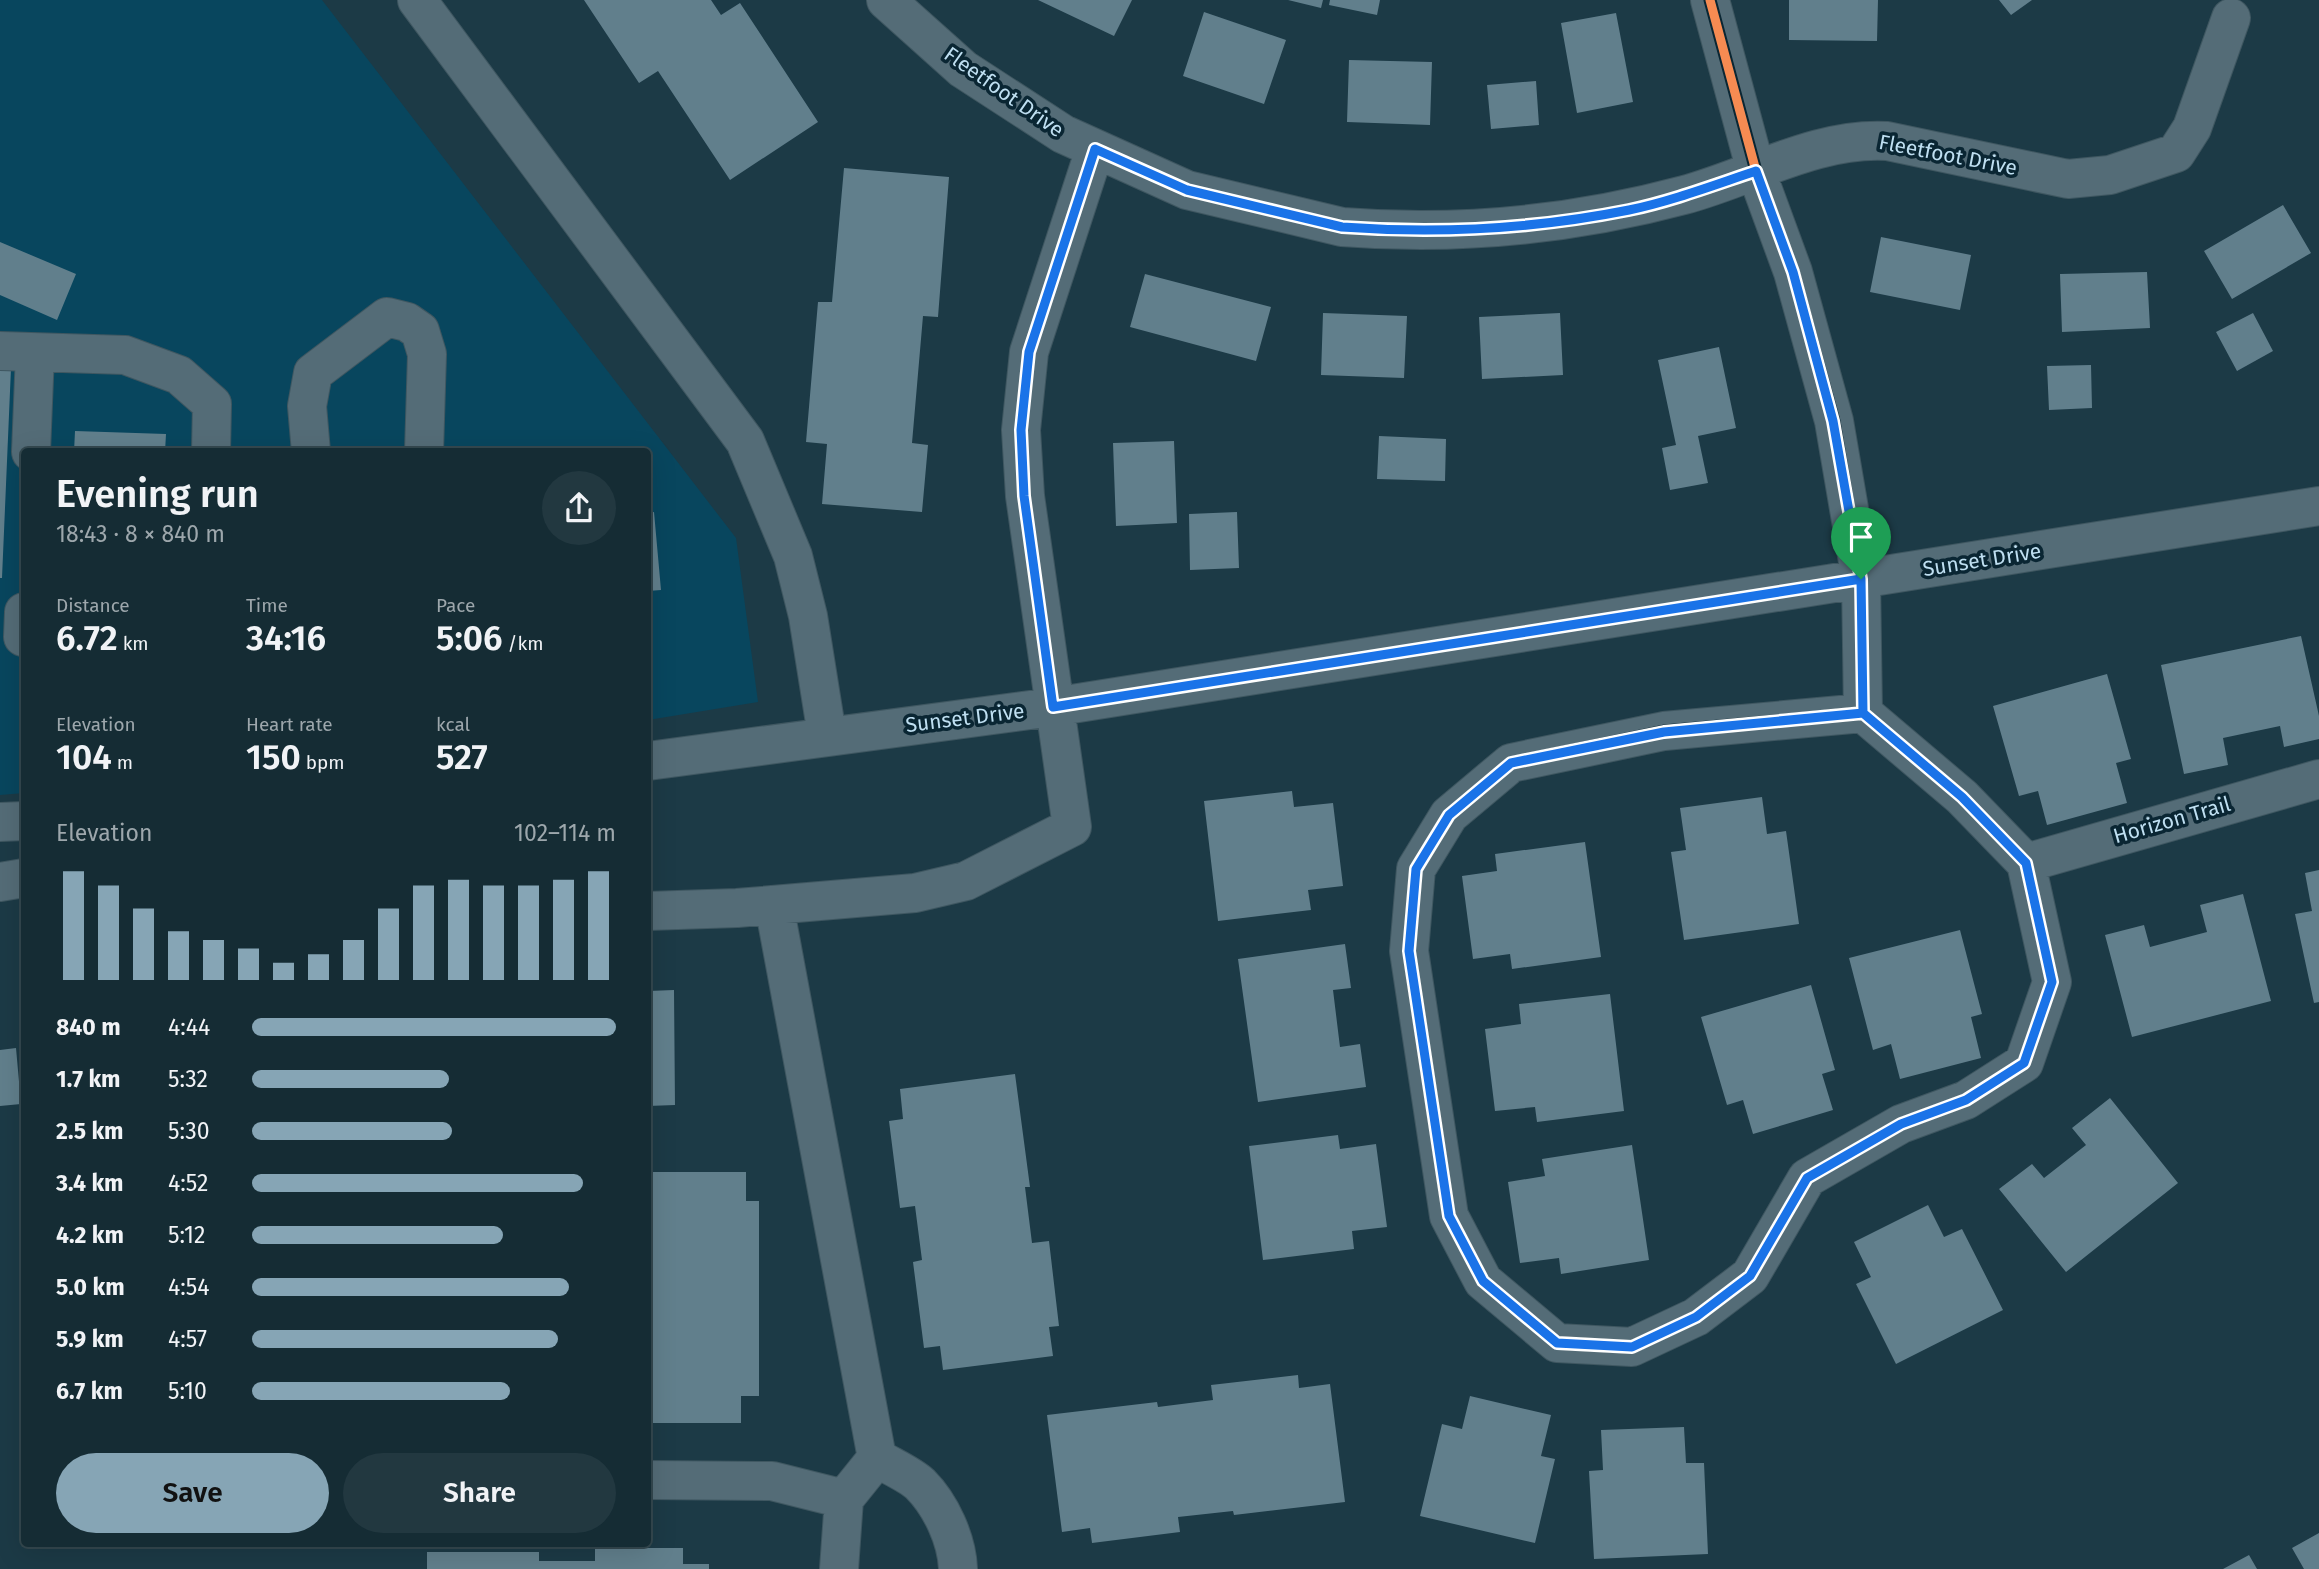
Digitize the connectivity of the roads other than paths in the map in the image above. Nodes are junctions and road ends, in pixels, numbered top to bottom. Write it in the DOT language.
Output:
graph roads {
  1 [pos="417,0"];
  2 [pos="887,0"];
  3 [pos="1710,0"];
  4 [pos="2231,18"];
  5 [pos="1095,149"];
  6 [pos="1756,171"];
  7 [pos="18,352"];
  8 [pos="30,448"];
  9 [pos="211,448"];
  10 [pos="311,448"];
  11 [pos="424,448"];
  12 [pos="2319,506"];
  13 [pos="1861,579"];
  14 [pos="1053,707"];
  15 [pos="1863,713"];
  16 [pos="827,735"];
  17 [pos="651,761"];
  18 [pos="2319,779"];
  19 [pos="21,821"];
  20 [pos="0,822"];
  21 [pos="2026,863"];
  22 [pos="21,878"];
  23 [pos="0,882"];
  24 [pos="774,905"];
  25 [pos="651,911"];
  26 [pos="877,1458"];
  27 [pos="651,1480"];
  28 [pos="844,1499"];
  29 [pos="839,1569"];
  30 [pos="958,1569"];
  1 -- 16 [label="street"];
  2 -- 5 [label="street, Fleetfoot Drive"];
  3 -- 6 [label="street"];
  4 -- 6 [label="street, Fleetfoot Drive"];
  5 -- 6 [label="street, Fleetfoot Drive"];
  5 -- 14 [label="street"];
  6 -- 13 [label="street"];
  7 -- 8 [label="street"];
  7 -- 9 [label="street"];
  10 -- 11 [label="street"];
  12 -- 13 [label="street, Sunset Drive"];
  13 -- 14 [label="street, Sunset Drive"];
  13 -- 15 [label="street"];
  14 -- 16 [label="street, Sunset Drive"];
  14 -- 24 [label="street"];
  15 -- 21 [label="street"];
  15 -- 21 [label="street"];
  16 -- 17 [label="street, Sunset Drive"];
  18 -- 21 [label="street, Horizon Trail"];
  19 -- 20 [label="street"];
  22 -- 23 [label="street"];
  24 -- 25 [label="street"];
  24 -- 26 [label="street"];
  26 -- 28 [label="street"];
  26 -- 30 [label="street"];
  27 -- 28 [label="street"];
  28 -- 29 [label="street"];
}
